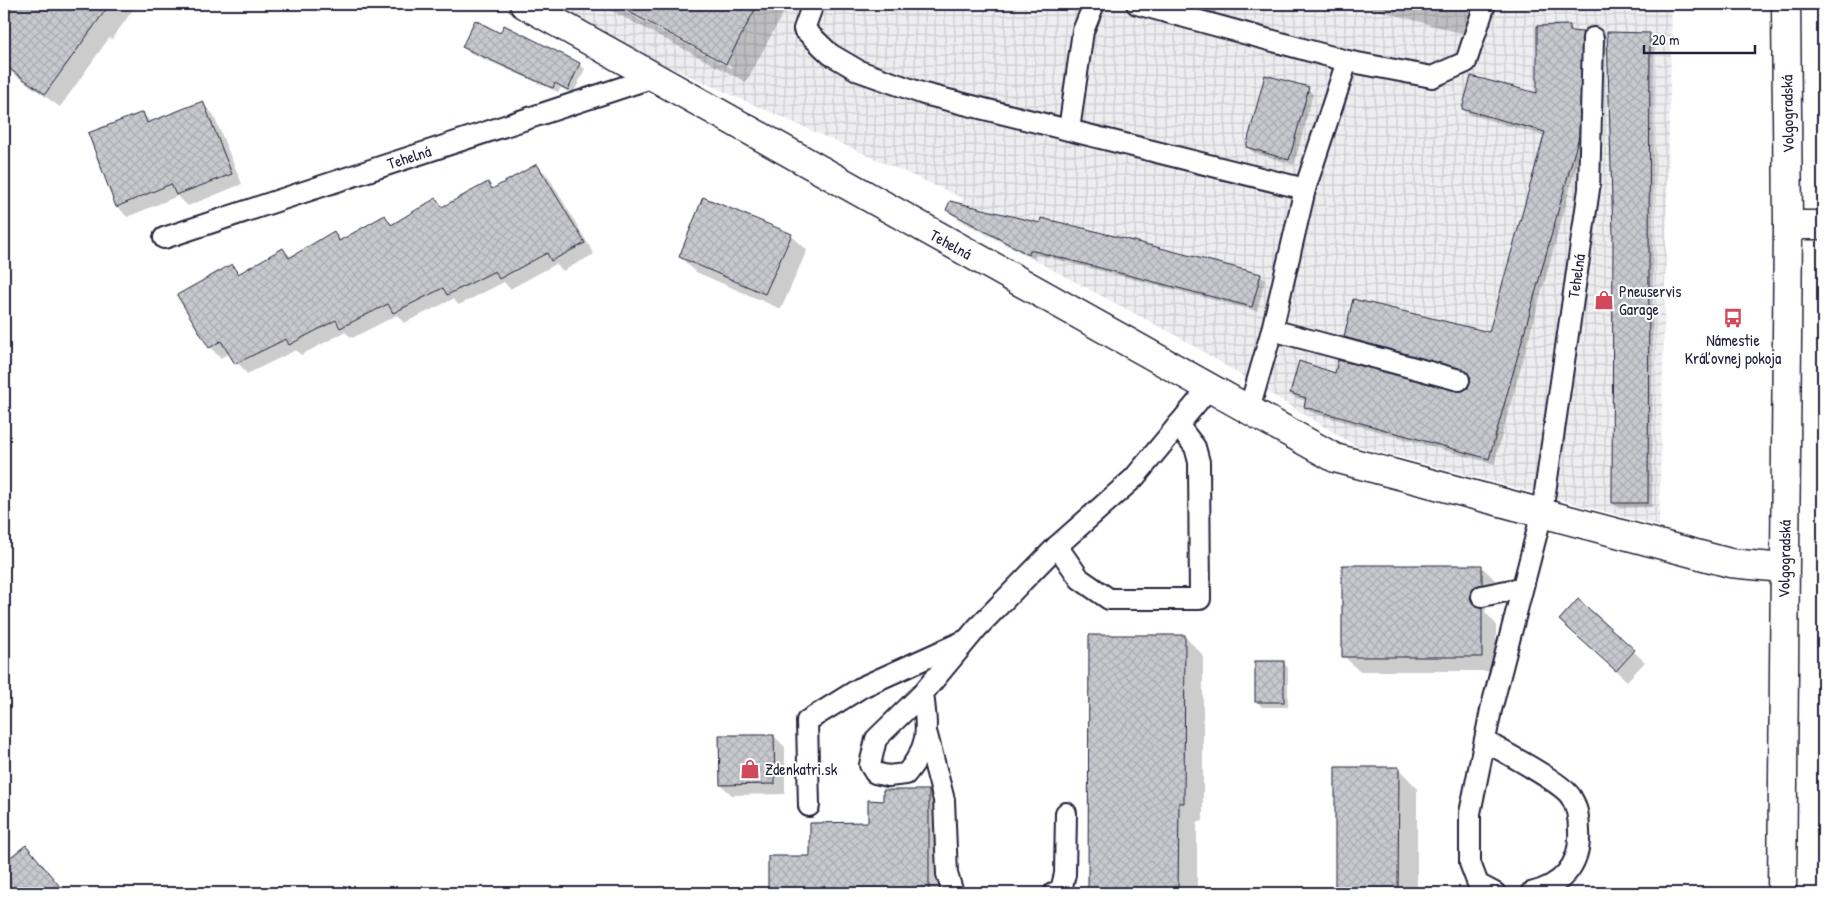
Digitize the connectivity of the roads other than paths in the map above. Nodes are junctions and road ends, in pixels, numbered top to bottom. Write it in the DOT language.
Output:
graph roads {
  1 [pos="524,4"];
  2 [pos="813,4"];
  3 [pos="1094,4"];
  4 [pos="1137,4"];
  5 [pos="1485,4"];
  6 [pos="1786,4"];
  7 [pos="1593,38"];
  8 [pos="1347,61"];
  9 [pos="654,77"];
  10 [pos="1069,130"];
  11 [pos="1305,189"];
  12 [pos="1788,225"];
  13 [pos="1823,225"];
  14 [pos="164,238"];
  15 [pos="1272,330"];
  16 [pos="1459,380"];
  17 [pos="1209,388"];
  18 [pos="1249,410"];
  19 [pos="1178,425"];
  20 [pos="1542,513"];
  21 [pos="1057,546"];
  22 [pos="1783,568"];
  23 [pos="1521,588"];
  24 [pos="1482,596"];
  25 [pos="968,640"];
  26 [pos="923,693"];
  27 [pos="927,735"];
  28 [pos="1485,741"];
  29 [pos="809,806"];
  30 [pos="1066,814"];
  31 [pos="1058,892"];
  32 [pos="953,893"];
  33 [pos="1495,893"];
  34 [pos="1531,893"];
  35 [pos="1782,893"];
  1 -- 9 [label="street, Tehelná"];
  2 -- 10 [label="lane"];
  3 -- 10 [label="lane"];
  4 -- 8 [label="lane"];
  5 -- 8 [label="lane"];
  6 -- 12 [label="street, Volgogradská"];
  7 -- 20 [label="lane, Tehelná"];
  8 -- 11 [label="lane"];
  9 -- 14 [label="lane, Tehelná"];
  9 -- 17 [label="street, Tehelná"];
  10 -- 11 [label="lane"];
  11 -- 15 [label="lane"];
  12 -- 13 [label="street"];
  12 -- 22 [label="street, Volgogradská"];
  15 -- 16 [label="lane"];
  15 -- 18 [label="lane"];
  17 -- 18 [label="street, Tehelná"];
  17 -- 19 [label="lane"];
  18 -- 20 [label="street, Tehelná"];
  19 -- 21 [label="lane"];
  19 -- 21 [label="lane"];
  20 -- 22 [label="street, Tehelná"];
  20 -- 23 [label="lane"];
  21 -- 25 [label="lane"];
  22 -- 35 [label="street, Volgogradská"];
  23 -- 24 [label="lane"];
  23 -- 28 [label="lane"];
  25 -- 26 [label="lane"];
  25 -- 29 [label="lane"];
  26 -- 27 [label="lane"];
  26 -- 27 [label="lane"];
  27 -- 32 [label="lane"];
  28 -- 33 [label="lane"];
  28 -- 34 [label="lane"];
  30 -- 31 [label="lane"];
}
